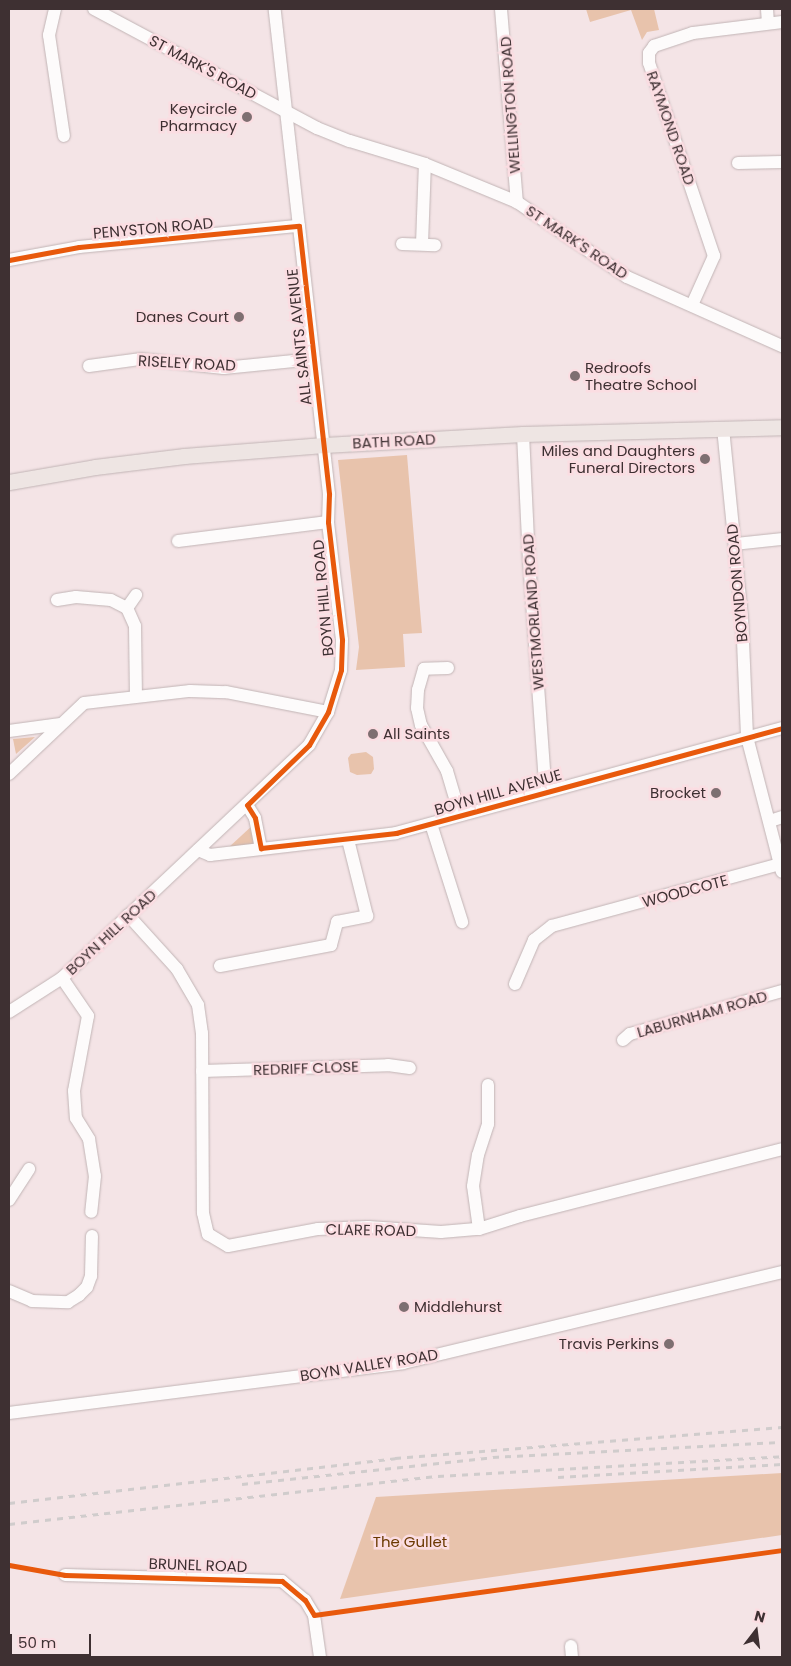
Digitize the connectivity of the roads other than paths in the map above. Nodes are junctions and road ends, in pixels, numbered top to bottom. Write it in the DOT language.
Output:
graph roads {
  1 [pos="55,9"];
  2 [pos="94,9"];
  3 [pos="275,9"];
  4 [pos="501,9"];
  5 [pos="767,9"];
  6 [pos="782,22"];
  7 [pos="768,23"];
  8 [pos="286,111"];
  9 [pos="64,136"];
  10 [pos="738,162"];
  11 [pos="782,162"];
  12 [pos="425,164"];
  13 [pos="517,202"];
  14 [pos="299,226"];
  15 [pos="402,244"];
  16 [pos="9,260"];
  17 [pos="692,305"];
  18 [pos="782,346"];
  19 [pos="314,359"];
  20 [pos="89,366"];
  21 [pos="782,427"];
  22 [pos="723,428"];
  23 [pos="523,434"];
  24 [pos="324,445"];
  25 [pos="9,482"];
  26 [pos="328,522"];
  27 [pos="782,539"];
  28 [pos="178,541"];
  29 [pos="735,544"];
  30 [pos="136,595"];
  31 [pos="57,600"];
  32 [pos="127,608"];
  33 [pos="448,668"];
  34 [pos="136,696"];
  35 [pos="328,712"];
  36 [pos="61,724"];
  37 [pos="782,728"];
  38 [pos="9,731"];
  39 [pos="747,737"];
  40 [pos="9,774"];
  41 [pos="548,790"];
  42 [pos="247,805"];
  43 [pos="460,815"];
  44 [pos="776,819"];
  45 [pos="431,824"];
  46 [pos="348,840"];
  47 [pos="261,848"];
  48 [pos="198,850"];
  49 [pos="781,868"];
  50 [pos="128,915"];
  51 [pos="462,922"];
  52 [pos="220,966"];
  53 [pos="62,978"];
  54 [pos="515,984"];
  55 [pos="782,991"];
  56 [pos="9,1012"];
  57 [pos="623,1040"];
  58 [pos="410,1068"];
  59 [pos="202,1071"];
  60 [pos="488,1085"];
  61 [pos="782,1149"];
  62 [pos="29,1169"];
  63 [pos="9,1200"];
  64 [pos="91,1212"];
  65 [pos="479,1229"];
  66 [pos="92,1236"];
  67 [pos="782,1272"];
  68 [pos="9,1291"];
  69 [pos="9,1413"];
  70 [pos="65,1575"];
  71 [pos="320,1657"];
  1 -- 9 [label="street"];
  2 -- 8 [label="street, ST MARK'S ROAD"];
  3 -- 8 [label="street, ALL SAINTS AVENUE"];
  4 -- 13 [label="street, WELLINGTON ROAD"];
  5 -- 7 [label="street"];
  6 -- 7 [label="street, RAYMOND ROAD"];
  7 -- 17 [label="street, RAYMOND ROAD"];
  8 -- 12 [label="street, ST MARK'S ROAD"];
  8 -- 14 [label="street, ALL SAINTS AVENUE"];
  10 -- 11 [label="street"];
  12 -- 13 [label="street, ST MARK'S ROAD"];
  12 -- 15 [label="street"];
  13 -- 17 [label="street, ST MARK'S ROAD"];
  14 -- 16 [label="street, PENYSTON ROAD"];
  14 -- 19 [label="street, ALL SAINTS AVENUE"];
  17 -- 18 [label="street, ST MARK'S ROAD"];
  19 -- 20 [label="street, RISELEY ROAD"];
  19 -- 24 [label="street, ALL SAINTS AVENUE"];
  21 -- 22 [label="main road, BATH ROAD"];
  22 -- 23 [label="main road, BATH ROAD"];
  22 -- 29 [label="street, BOYNDON ROAD"];
  23 -- 24 [label="main road, BATH ROAD"];
  23 -- 41 [label="street, WESTMORLAND ROAD"];
  24 -- 25 [label="main road, BATH ROAD"];
  24 -- 26 [label="street, BOYN HILL ROAD"];
  26 -- 28 [label="street"];
  26 -- 35 [label="street, BOYN HILL ROAD"];
  27 -- 29 [label="street"];
  29 -- 39 [label="street, BOYNDON ROAD"];
  30 -- 32 [label="street"];
  31 -- 32 [label="street"];
  32 -- 34 [label="street"];
  33 -- 43 [label="street"];
  34 -- 35 [label="street"];
  34 -- 36 [label="street"];
  35 -- 42 [label="street, BOYN HILL ROAD"];
  36 -- 38 [label="street"];
  36 -- 40 [label="street"];
  37 -- 39 [label="street, BOYN HILL AVENUE"];
  39 -- 41 [label="street, BOYN HILL AVENUE"];
  39 -- 44 [label="street, BOYNDON ROAD"];
  41 -- 43 [label="street, BOYN HILL AVENUE"];
  42 -- 47 [label="street"];
  42 -- 48 [label="street, BOYN HILL ROAD"];
  43 -- 45 [label="street, BOYN HILL AVENUE"];
  44 -- 49 [label="street, BOYNDON ROAD"];
  45 -- 46 [label="street, BOYN HILL AVENUE"];
  45 -- 51 [label="street"];
  46 -- 47 [label="street, BOYN HILL AVENUE"];
  46 -- 52 [label="street"];
  47 -- 48 [label="street, BOYN HILL AVENUE"];
  48 -- 50 [label="street, BOYN HILL ROAD"];
  49 -- 54 [label="street, WOODCOTE"];
  50 -- 53 [label="street, BOYN HILL ROAD"];
  50 -- 59 [label="street, CLARE ROAD"];
  53 -- 56 [label="street, BOYN HILL ROAD"];
  53 -- 64 [label="street"];
  55 -- 57 [label="street, LABURNHAM ROAD"];
  58 -- 59 [label="street, REDRIFF CLOSE"];
  59 -- 65 [label="street, CLARE ROAD"];
  60 -- 65 [label="street"];
  61 -- 65 [label="street, CLARE ROAD"];
  62 -- 63 [label="street"];
  66 -- 68 [label="street"];
  67 -- 69 [label="street, BOYN VALLEY ROAD"];
  70 -- 71 [label="street, BRUNEL ROAD"];
}
